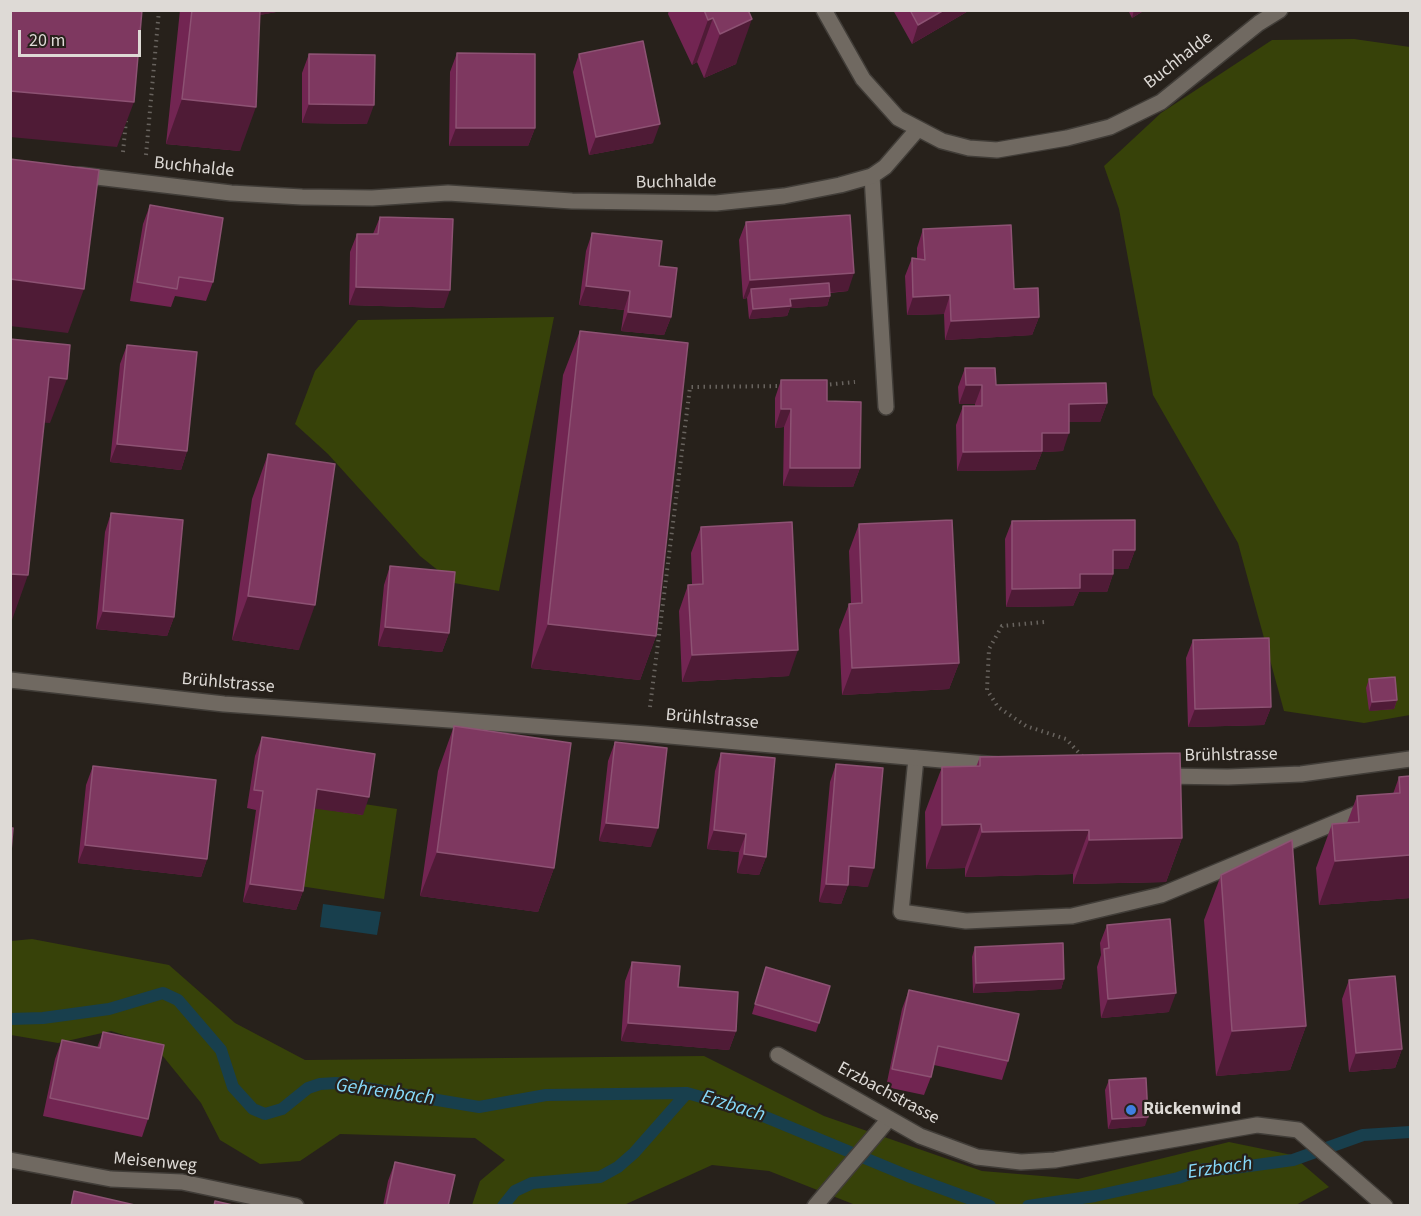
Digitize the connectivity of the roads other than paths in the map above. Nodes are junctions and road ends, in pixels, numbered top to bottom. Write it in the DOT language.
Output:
graph roads {
  1 [pos="824,10"];
  2 [pos="1280,10"];
  3 [pos="917,130"];
  4 [pos="65,173"];
  5 [pos="872,176"];
  6 [pos="886,407"];
  7 [pos="10,680"];
  8 [pos="916,758"];
  9 [pos="1410,759"];
  10 [pos="1008,766"];
  11 [pos="1147,775"];
  12 [pos="1378,805"];
  13 [pos="778,1055"];
  14 [pos="888,1120"];
  15 [pos="10,1160"];
  16 [pos="297,1206"];
  17 [pos="815,1206"];
  18 [pos="1385,1206"];
  1 -- 3 [label="street"];
  2 -- 3 [label="street, Buchhalde"];
  3 -- 5 [label="street, Buchhalde"];
  4 -- 5 [label="street, Buchhalde"];
  5 -- 6 [label="street"];
  7 -- 8 [label="street, Brühlstrasse"];
  8 -- 10 [label="street, Brühlstrasse"];
  8 -- 12 [label="street"];
  9 -- 11 [label="street, Brühlstrasse"];
  13 -- 14 [label="street, Erzbachstrasse"];
  14 -- 17 [label="street"];
  14 -- 18 [label="street, Erzbachstrasse"];
  15 -- 16 [label="street, Meisenweg"];
}
